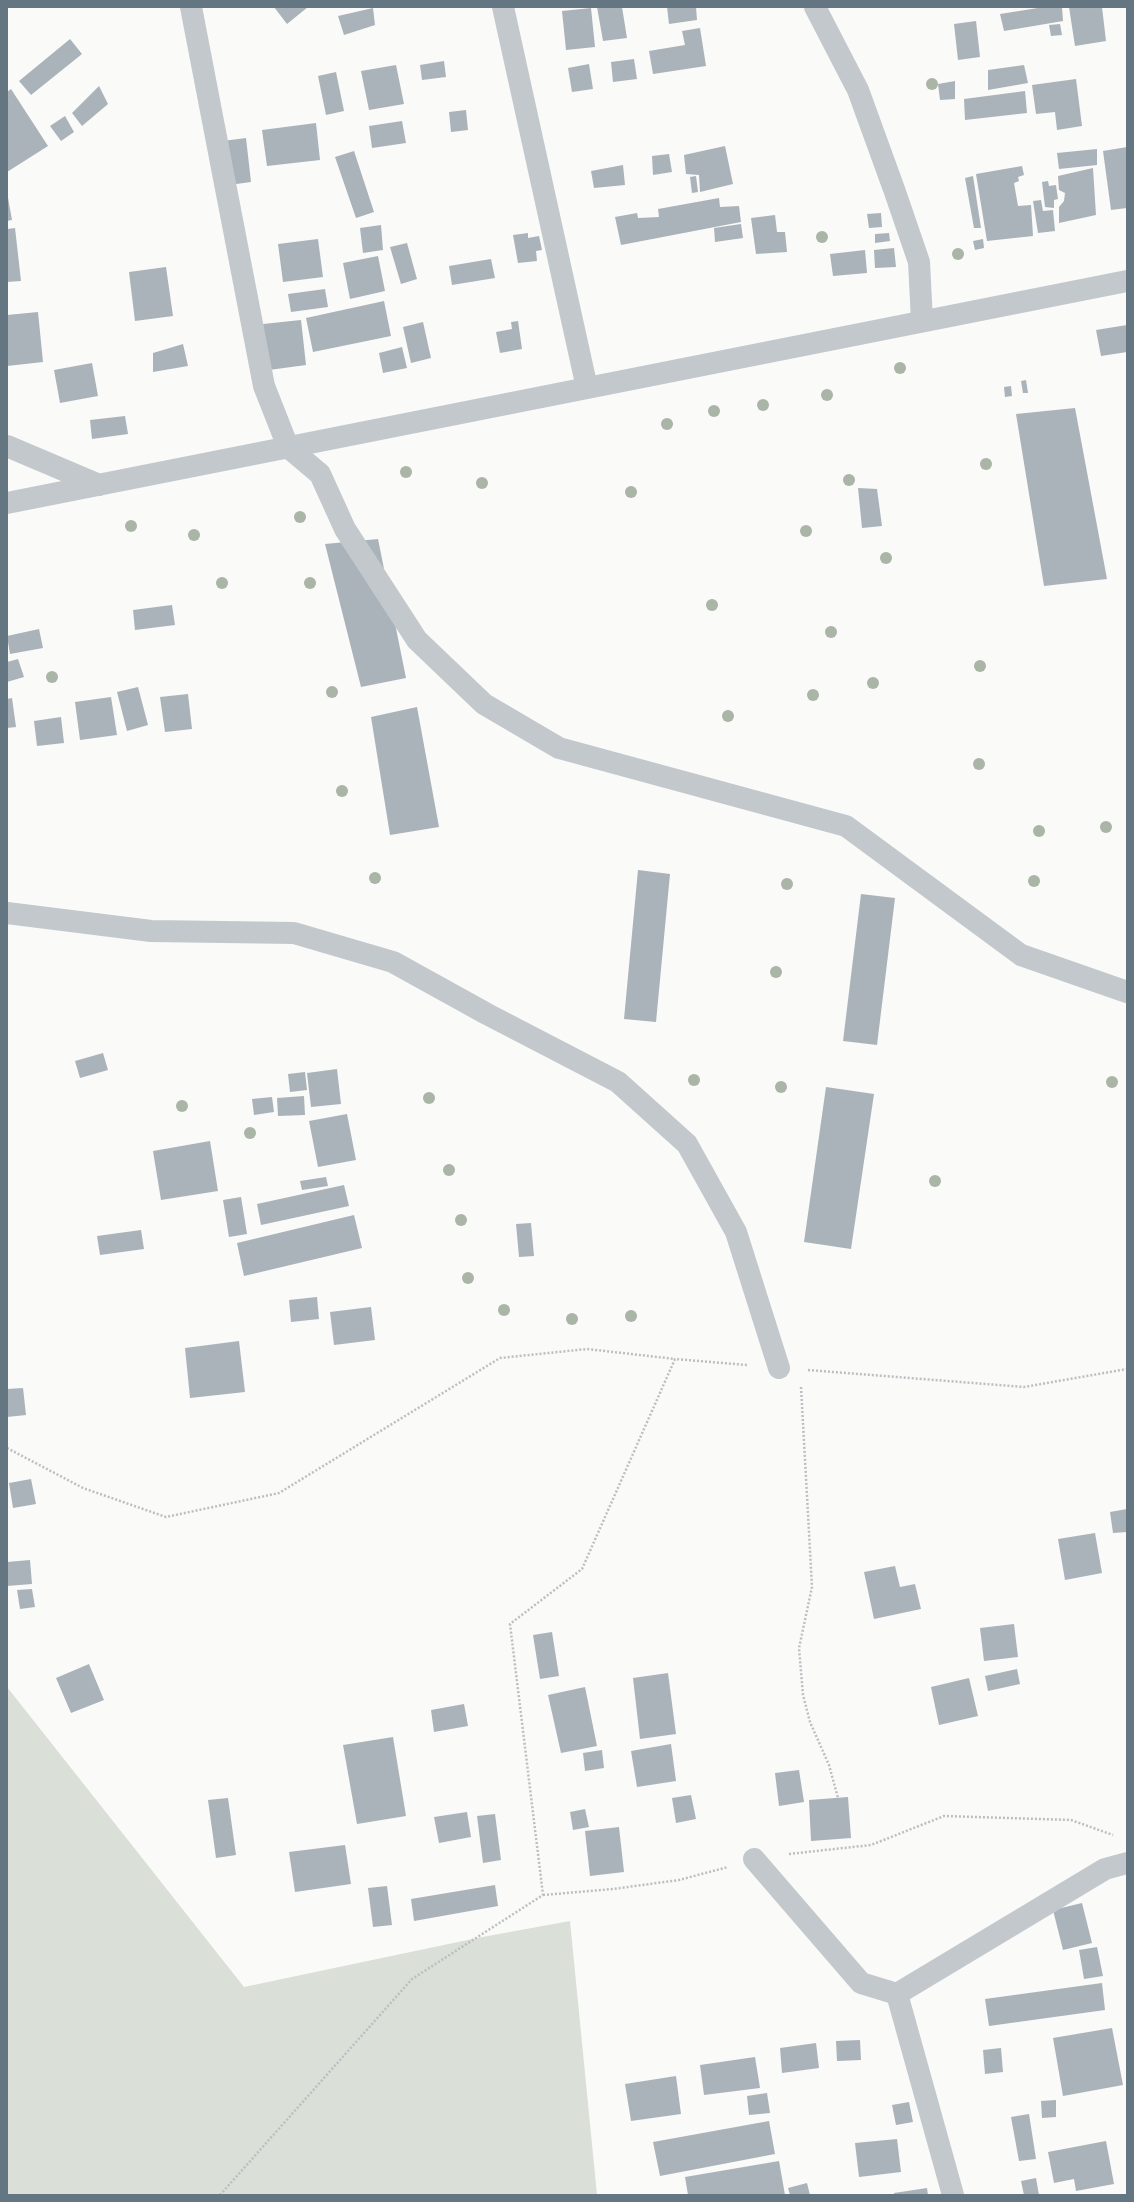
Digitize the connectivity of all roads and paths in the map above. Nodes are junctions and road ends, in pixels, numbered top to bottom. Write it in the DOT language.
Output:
graph roads {
  1 [pos="191,7"];
  2 [pos="503,7"];
  3 [pos="814,7"];
  4 [pos="1127,281"];
  5 [pos="922,321"];
  6 [pos="587,388"];
  7 [pos="7,446"];
  8 [pos="288,447"];
  9 [pos="98,485"];
  10 [pos="7,503"];
  11 [pos="7,913"];
  12 [pos="1127,992"];
  13 [pos="675,1360"];
  14 [pos="779,1368"];
  15 [pos="1127,1369"];
  16 [pos="802,1370"];
  17 [pos="7,1448"];
  18 [pos="838,1798"];
  19 [pos="1120,1838"];
  20 [pos="754,1859"];
  21 [pos="1127,1863"];
  22 [pos="543,1894"];
  23 [pos="897,1994"];
  24 [pos="220,2195"];
  25 [pos="953,2195"];
  1 -- 8 [label="street"];
  2 -- 6 [label="street"];
  3 -- 5 [label="street"];
  4 -- 5 [label="street"];
  5 -- 6 [label="street"];
  6 -- 8 [label="street"];
  7 -- 9 [label="street"];
  8 -- 9 [label="street"];
  8 -- 12 [label="street"];
  9 -- 10 [label="street"];
  11 -- 14 [label="street"];
  13 -- 14 [label="path"];
  13 -- 17 [label="path"];
  13 -- 22 [label="path"];
  14 -- 16 [label="path"];
  15 -- 16 [label="path"];
  16 -- 18 [label="path"];
  19 -- 20 [label="path"];
  20 -- 22 [label="path"];
  20 -- 23 [label="street"];
  21 -- 23 [label="street"];
  22 -- 24 [label="path"];
  23 -- 25 [label="street"];
}
